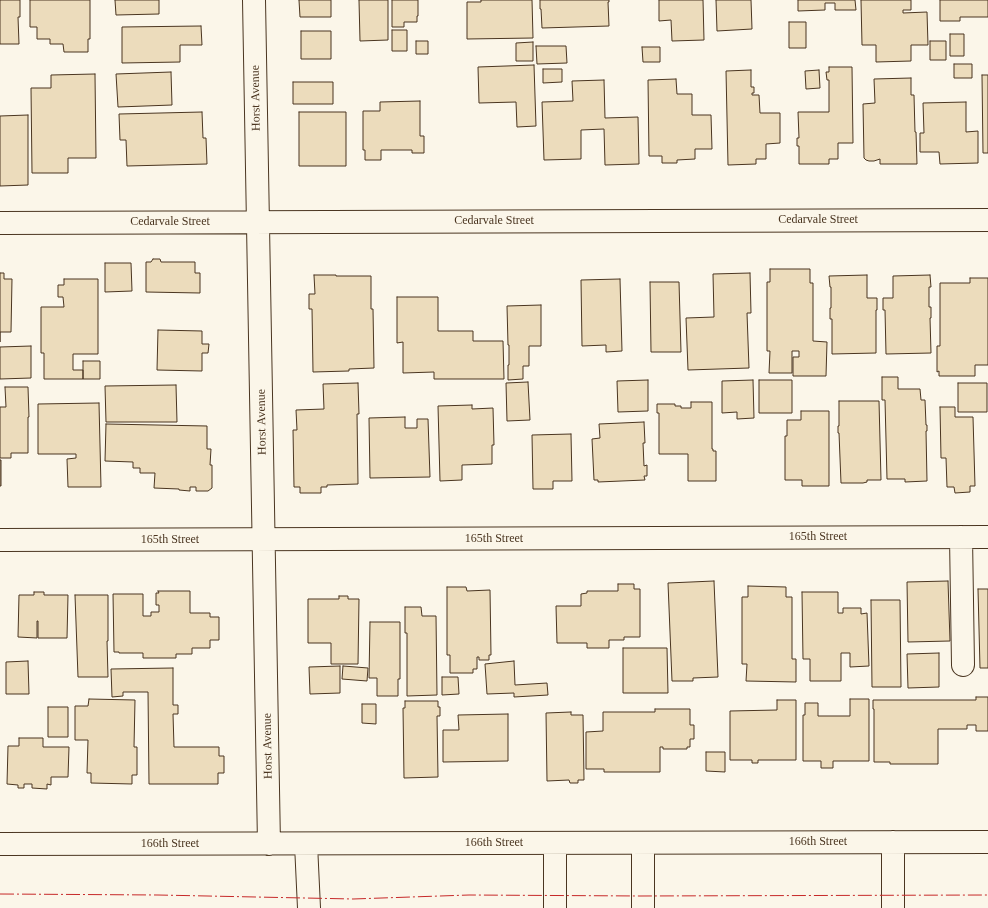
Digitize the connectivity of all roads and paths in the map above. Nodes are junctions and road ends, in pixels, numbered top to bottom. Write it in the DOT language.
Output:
graph roads {
  1 [pos="254,0"];
  2 [pos="988,220"];
  3 [pos="258,222"];
  4 [pos="0,223"];
  5 [pos="961,537"];
  6 [pos="988,537"];
  7 [pos="264,539"];
  8 [pos="0,540"];
  9 [pos="963,665"];
  10 [pos="643,842"];
  11 [pos="893,842"];
  12 [pos="988,842"];
  13 [pos="555,843"];
  14 [pos="0,844"];
  15 [pos="270,844"];
  16 [pos="306,844"];
  17 [pos="308,908"];
  18 [pos="555,908"];
  19 [pos="643,908"];
  20 [pos="893,908"];
  1 -- 3 [label="street, Horst Avenue"];
  2 -- 3 [label="street, Cedarvale Street"];
  3 -- 4 [label="street, Cedarvale Street"];
  3 -- 7 [label="street, Horst Avenue"];
  5 -- 6 [label="street, 165th Street"];
  5 -- 7 [label="street, 165th Street"];
  5 -- 9 [label="street"];
  7 -- 8 [label="street, 165th Street"];
  7 -- 15 [label="street, Horst Avenue"];
  10 -- 11 [label="street, 166th Street"];
  10 -- 13 [label="street, 166th Street"];
  10 -- 19 [label="street"];
  11 -- 12 [label="street, 166th Street"];
  11 -- 20 [label="street"];
  13 -- 16 [label="street, 166th Street"];
  13 -- 18 [label="street"];
  14 -- 15 [label="street, 166th Street"];
  15 -- 16 [label="street, 166th Street"];
  16 -- 17 [label="street"];
}
